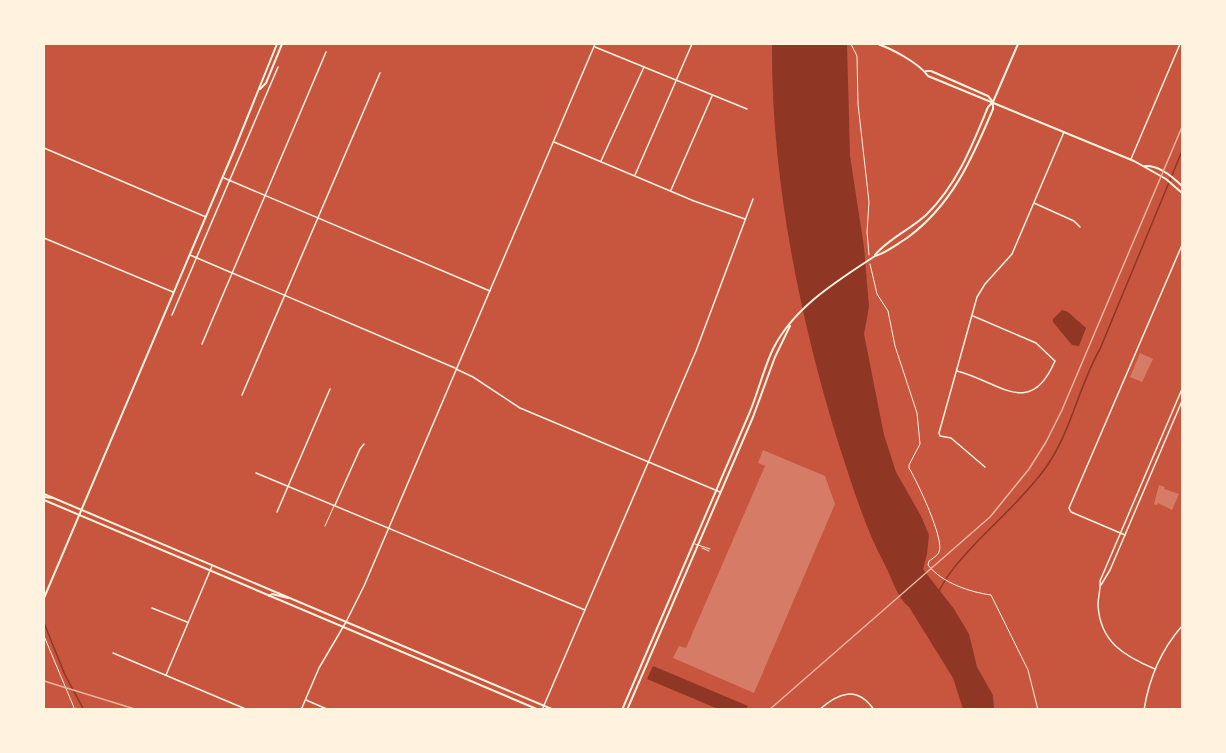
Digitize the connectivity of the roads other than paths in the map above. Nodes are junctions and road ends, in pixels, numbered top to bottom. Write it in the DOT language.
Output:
graph roads {
  1 [pos="277,44"];
  2 [pos="282,44"];
  3 [pos="692,44"];
  4 [pos="878,44"];
  5 [pos="1012,44"];
  6 [pos="1180,44"];
  7 [pos="595,45"];
  8 [pos="1017,45"];
  9 [pos="326,52"];
  10 [pos="278,67"];
  11 [pos="644,67"];
  12 [pos="380,73"];
  13 [pos="676,80"];
  14 [pos="259,92"];
  15 [pos="713,95"];
  16 [pos="993,102"];
  17 [pos="747,110"];
  18 [pos="1064,132"];
  19 [pos="554,141"];
  20 [pos="44,148"];
  21 [pos="1131,160"];
  22 [pos="601,161"];
  23 [pos="1145,166"];
  24 [pos="635,176"];
  25 [pos="223,178"];
  26 [pos="229,181"];
  27 [pos="1182,186"];
  28 [pos="670,191"];
  29 [pos="1182,192"];
  30 [pos="266,196"];
  31 [pos="753,199"];
  32 [pos="1034,203"];
  33 [pos="206,217"];
  34 [pos="318,218"];
  35 [pos="745,219"];
  36 [pos="912,227"];
  37 [pos="1080,227"];
  38 [pos="915,231"];
  39 [pos="44,238"];
  40 [pos="1182,245"];
  41 [pos="190,255"];
  42 [pos="875,256"];
  43 [pos="196,257"];
  44 [pos="233,272"];
  45 [pos="489,291"];
  46 [pos="174,293"];
  47 [pos="285,294"];
  48 [pos="172,315"];
  49 [pos="972,315"];
  50 [pos="793,321"];
  51 [pos="202,344"];
  52 [pos="456,369"];
  53 [pos="956,370"];
  54 [pos="760,383"];
  55 [pos="765,384"];
  56 [pos="1182,389"];
  57 [pos="330,390"];
  58 [pos="242,395"];
  59 [pos="1182,401"];
  60 [pos="364,444"];
  61 [pos="732,454"];
  62 [pos="736,456"];
  63 [pos="649,462"];
  64 [pos="985,467"];
  65 [pos="256,473"];
  66 [pos="288,486"];
  67 [pos="716,490"];
  68 [pos="721,492"];
  69 [pos="44,497"];
  70 [pos="335,506"];
  71 [pos="81,510"];
  72 [pos="277,512"];
  73 [pos="79,515"];
  74 [pos="326,526"];
  75 [pos="388,528"];
  76 [pos="1121,533"];
  77 [pos="1125,535"];
  78 [pos="694,543"];
  79 [pos="699,546"];
  80 [pos="710,550"];
  81 [pos="213,565"];
  82 [pos="210,571"];
  83 [pos="1101,586"];
  84 [pos="269,596"];
  85 [pos="44,598"];
  86 [pos="293,599"];
  87 [pos="152,608"];
  88 [pos="585,610"];
  89 [pos="346,622"];
  90 [pos="188,623"];
  91 [pos="1182,626"];
  92 [pos="343,627"];
  93 [pos="648,648"];
  94 [pos="653,651"];
  95 [pos="113,652"];
  96 [pos="1155,669"];
  97 [pos="166,675"];
  98 [pos="305,700"];
  99 [pos="544,705"];
  100 [pos="248,710"];
  101 [pos="301,710"];
  102 [pos="329,710"];
  103 [pos="541,710"];
  104 [pos="554,710"];
  105 [pos="622,710"];
  106 [pos="627,710"];
  107 [pos="819,710"];
  108 [pos="874,710"];
  109 [pos="1144,710"];
  1 -- 14 [label="main road"];
  2 -- 14 [label="main road"];
  3 -- 13 [label="street"];
  4 -- 16 [label="main road"];
  5 -- 8 [label="street"];
  6 -- 21 [label="street"];
  7 -- 11 [label="street"];
  7 -- 19 [label="street"];
  8 -- 16 [label="main road"];
  9 -- 30 [label="street"];
  10 -- 26 [label="street"];
  11 -- 13 [label="street"];
  11 -- 22 [label="street"];
  12 -- 34 [label="street"];
  13 -- 15 [label="street"];
  13 -- 24 [label="street"];
  14 -- 25 [label="main road"];
  15 -- 17 [label="street"];
  15 -- 28 [label="street"];
  16 -- 18 [label="main road"];
  16 -- 36 [label="main road"];
  16 -- 38 [label="main road"];
  18 -- 21 [label="main road"];
  18 -- 32 [label="street"];
  19 -- 22 [label="street"];
  19 -- 45 [label="street"];
  20 -- 33 [label="street"];
  21 -- 23 [label="main road"];
  22 -- 24 [label="street"];
  23 -- 27 [label="main road"];
  23 -- 29 [label="main road"];
  24 -- 28 [label="street"];
  25 -- 26 [label="street"];
  25 -- 33 [label="main road"];
  26 -- 30 [label="street"];
  26 -- 43 [label="street"];
  28 -- 35 [label="street"];
  30 -- 34 [label="street"];
  30 -- 44 [label="street"];
  31 -- 35 [label="street"];
  32 -- 37 [label="street"];
  32 -- 49 [label="street"];
  33 -- 41 [label="main road"];
  34 -- 45 [label="street"];
  34 -- 47 [label="street"];
  35 -- 63 [label="street"];
  36 -- 38 [label="main road"];
  36 -- 42 [label="main road"];
  38 -- 42 [label="main road"];
  39 -- 46 [label="street"];
  40 -- 76 [label="street"];
  41 -- 43 [label="street"];
  41 -- 46 [label="main road"];
  42 -- 50 [label="main road"];
  43 -- 44 [label="street"];
  43 -- 48 [label="street"];
  44 -- 47 [label="street"];
  44 -- 51 [label="street"];
  45 -- 52 [label="street"];
  46 -- 71 [label="main road"];
  47 -- 52 [label="street"];
  47 -- 58 [label="street"];
  49 -- 53 [label="street"];
  49 -- 53 [label="street"];
  50 -- 54 [label="main road"];
  50 -- 55 [label="main road"];
  52 -- 63 [label="street"];
  52 -- 75 [label="street"];
  53 -- 64 [label="street"];
  54 -- 55 [label="main road"];
  54 -- 61 [label="main road"];
  55 -- 62 [label="main road"];
  56 -- 76 [label="street"];
  57 -- 66 [label="street"];
  59 -- 77 [label="street"];
  60 -- 70 [label="street"];
  61 -- 62 [label="main road"];
  61 -- 67 [label="main road"];
  62 -- 68 [label="main road"];
  63 -- 67 [label="street"];
  63 -- 88 [label="street"];
  65 -- 66 [label="street"];
  66 -- 70 [label="street"];
  66 -- 72 [label="street"];
  67 -- 68 [label="street"];
  67 -- 78 [label="main road"];
  68 -- 79 [label="main road"];
  69 -- 71 [label="main road"];
  69 -- 73 [label="main road"];
  70 -- 74 [label="lane"];
  70 -- 75 [label="street"];
  71 -- 73 [label="main road"];
  71 -- 81 [label="main road"];
  73 -- 82 [label="main road"];
  73 -- 85 [label="main road"];
  75 -- 88 [label="street"];
  75 -- 89 [label="street"];
  76 -- 77 [label="street"];
  76 -- 83 [label="street"];
  77 -- 83 [label="street"];
  78 -- 79 [label="lane"];
  78 -- 93 [label="main road"];
  79 -- 80 [label="lane"];
  79 -- 94 [label="main road"];
  81 -- 82 [label="street"];
  81 -- 86 [label="main road"];
  82 -- 84 [label="main road"];
  82 -- 90 [label="street"];
  83 -- 96 [label="street"];
  84 -- 86 [label="main road"];
  84 -- 92 [label="main road"];
  86 -- 89 [label="main road"];
  87 -- 90 [label="street"];
  88 -- 99 [label="street"];
  89 -- 92 [label="street"];
  89 -- 99 [label="main road"];
  90 -- 97 [label="street"];
  91 -- 96 [label="street"];
  92 -- 98 [label="street"];
  92 -- 103 [label="main road"];
  93 -- 94 [label="main road"];
  93 -- 105 [label="main road"];
  94 -- 106 [label="main road"];
  95 -- 97 [label="street"];
  96 -- 109 [label="street"];
  97 -- 100 [label="street"];
  98 -- 101 [label="street"];
  98 -- 102 [label="street"];
  99 -- 103 [label="street"];
  99 -- 104 [label="main road"];
  107 -- 108 [label="street"];
}
